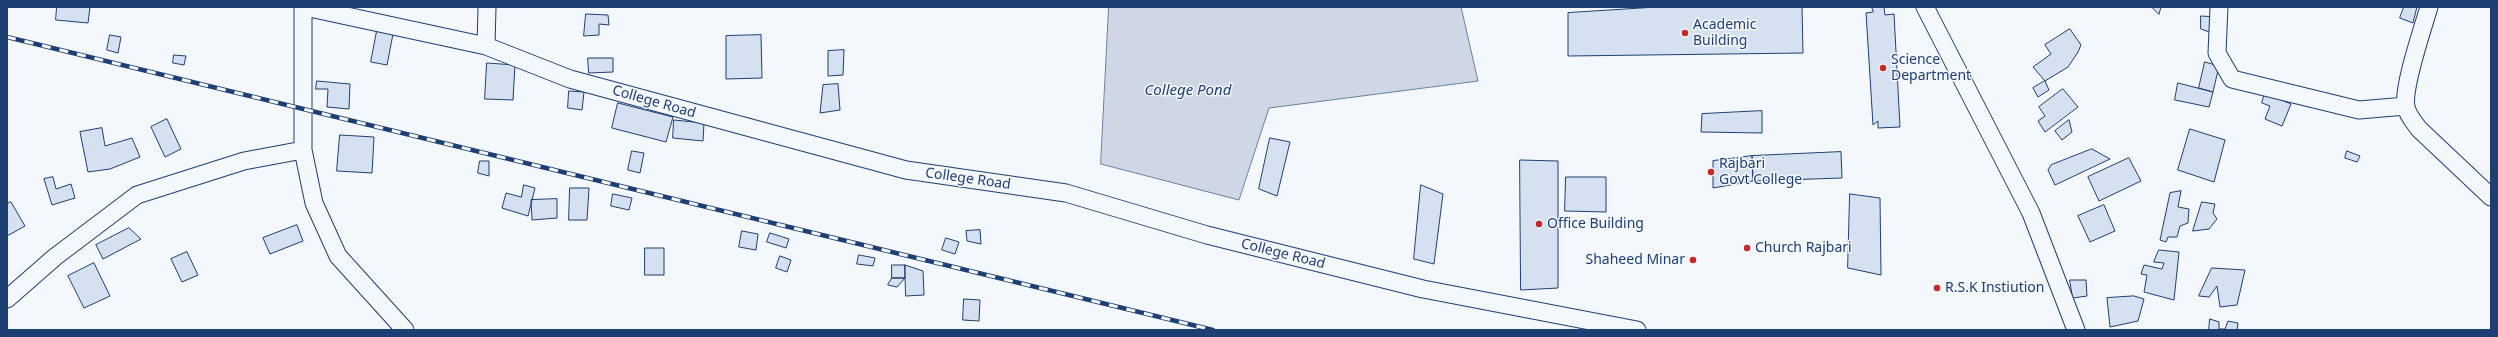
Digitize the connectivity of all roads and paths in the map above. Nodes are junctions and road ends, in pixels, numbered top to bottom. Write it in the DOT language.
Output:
graph roads {
  1 [pos="304,7"];
  2 [pos="487,7"];
  3 [pos="1926,7"];
  4 [pos="2219,7"];
  5 [pos="2429,7"];
  6 [pos="486,46"];
  7 [pos="2406,106"];
  8 [pos="303,150"];
  9 [pos="2491,197"];
  10 [pos="7,300"];
  11 [pos="405,330"];
  12 [pos="1637,330"];
  13 [pos="2076,330"];
  1 -- 6 [label="street, College Road"];
  1 -- 8 [label="street"];
  2 -- 6 [label="street"];
  3 -- 13 [label="street"];
  4 -- 7 [label="street"];
  5 -- 7 [label="street"];
  6 -- 12 [label="street, College Road"];
  7 -- 9 [label="street"];
  8 -- 10 [label="street"];
  8 -- 11 [label="street"];
}
